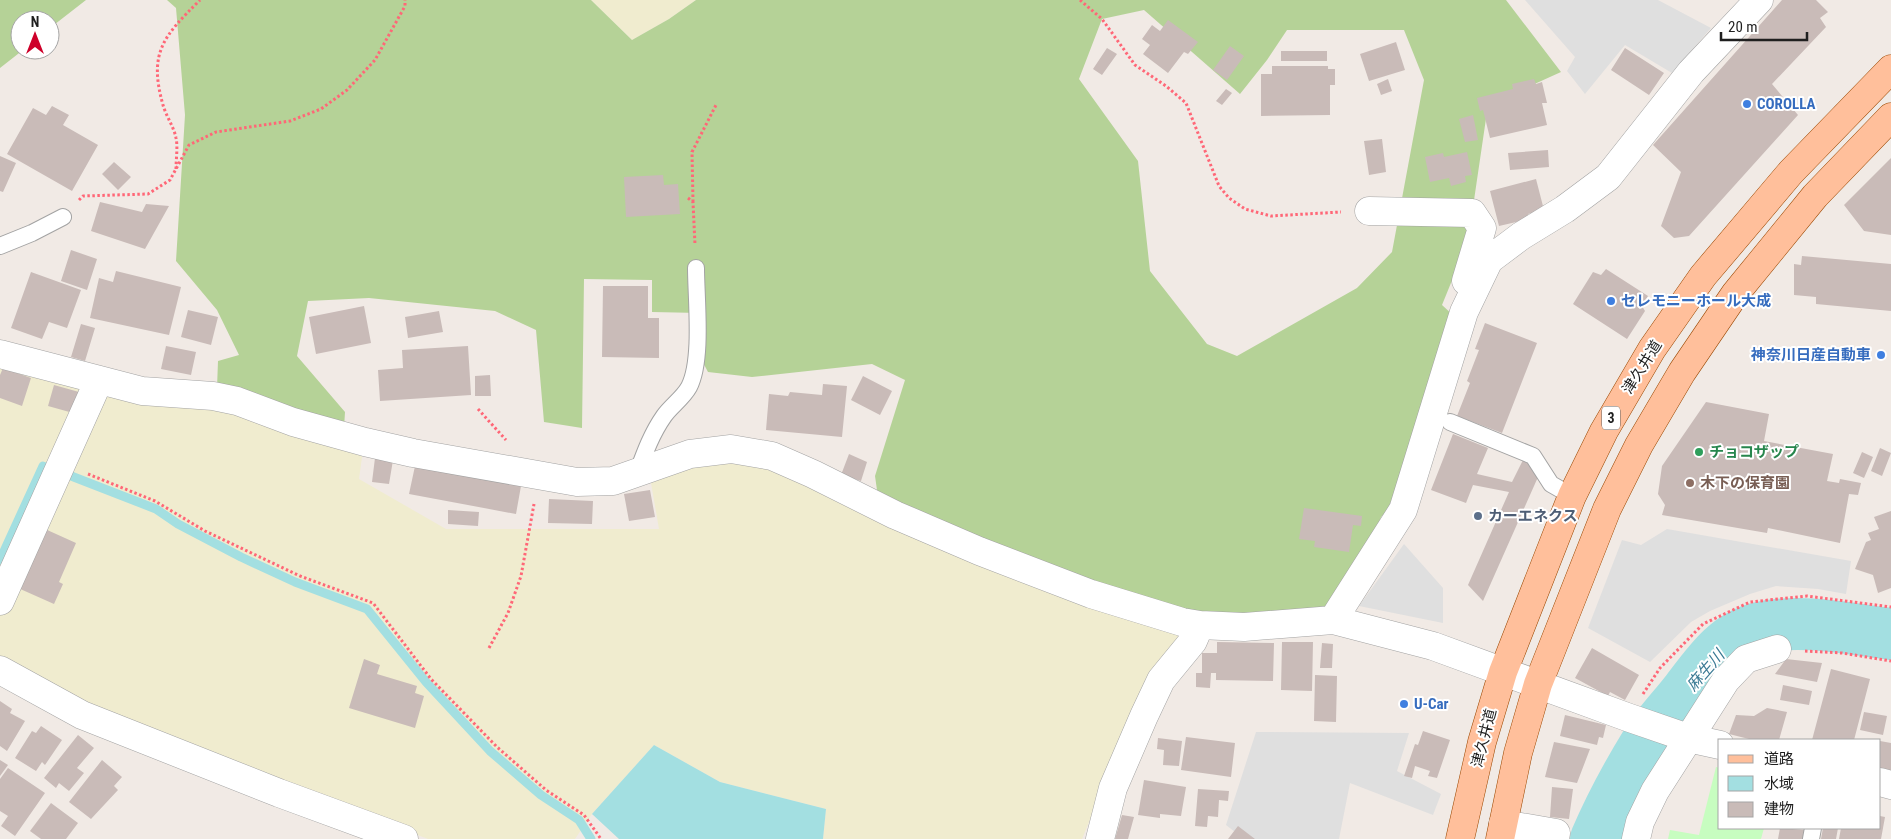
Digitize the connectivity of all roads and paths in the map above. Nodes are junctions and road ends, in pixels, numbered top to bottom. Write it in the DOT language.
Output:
graph roads {
  1 [pos="200,0"];
  2 [pos="404,0"];
  3 [pos="1080,0"];
  4 [pos="1759,0"];
  5 [pos="1891,69"];
  6 [pos="716,105"];
  7 [pos="1891,117"];
  8 [pos="176,169"];
  9 [pos="688,198"];
  10 [pos="693,202"];
  11 [pos="1369,211"];
  12 [pos="63,217"];
  13 [pos="0,246"];
  14 [pos="696,268"];
  15 [pos="1464,312"];
  16 [pos="0,354"];
  17 [pos="99,380"];
  18 [pos="478,409"];
  19 [pos="1450,422"];
  20 [pos="509,448"];
  21 [pos="62,463"];
  22 [pos="638,472"];
  23 [pos="539,476"];
  24 [pos="1572,496"];
  25 [pos="0,601"];
  26 [pos="1334,620"];
  27 [pos="1200,625"];
  28 [pos="489,648"];
  29 [pos="1777,649"];
  30 [pos="1891,661"];
  31 [pos="0,670"];
  32 [pos="1503,672"];
  33 [pos="1538,684"];
  34 [pos="1682,735"];
  35 [pos="1718,744"];
  36 [pos="1501,832"];
  37 [pos="404,839"];
  38 [pos="601,839"];
  39 [pos="1100,839"];
  40 [pos="1460,839"];
  41 [pos="1555,839"];
  42 [pos="1636,839"];
  1 -- 8 [label="path"];
  2 -- 8 [label="path"];
  3 -- 11 [label="path"];
  4 -- 15 [label="street"];
  5 -- 24 [label="main road, 津久井道 / 3"];
  6 -- 10 [label="path"];
  7 -- 33 [label="main road"];
  8 -- 12 [label="path"];
  9 -- 10 [label="path"];
  10 -- 14 [label="path"];
  11 -- 15 [label="street"];
  12 -- 13 [label="lane"];
  14 -- 22 [label="lane"];
  15 -- 26 [label="street"];
  16 -- 17 [label="street"];
  17 -- 21 [label="street"];
  17 -- 23 [label="street"];
  18 -- 20 [label="path"];
  19 -- 24 [label="lane"];
  21 -- 25 [label="street"];
  21 -- 38 [label="path"];
  22 -- 23 [label="street"];
  22 -- 27 [label="street"];
  23 -- 28 [label="path"];
  24 -- 32 [label="main road, 津久井道 / 3"];
  26 -- 27 [label="street"];
  26 -- 32 [label="street"];
  27 -- 39 [label="street"];
  29 -- 30 [label="path"];
  29 -- 34 [label="street"];
  31 -- 37 [label="street"];
  32 -- 33 [label="street"];
  32 -- 40 [label="main road, 津久井道 / 3"];
  33 -- 34 [label="street"];
  33 -- 36 [label="main road"];
  34 -- 35 [label="street"];
  34 -- 42 [label="street"];
  36 -- 41 [label="street"];
}
